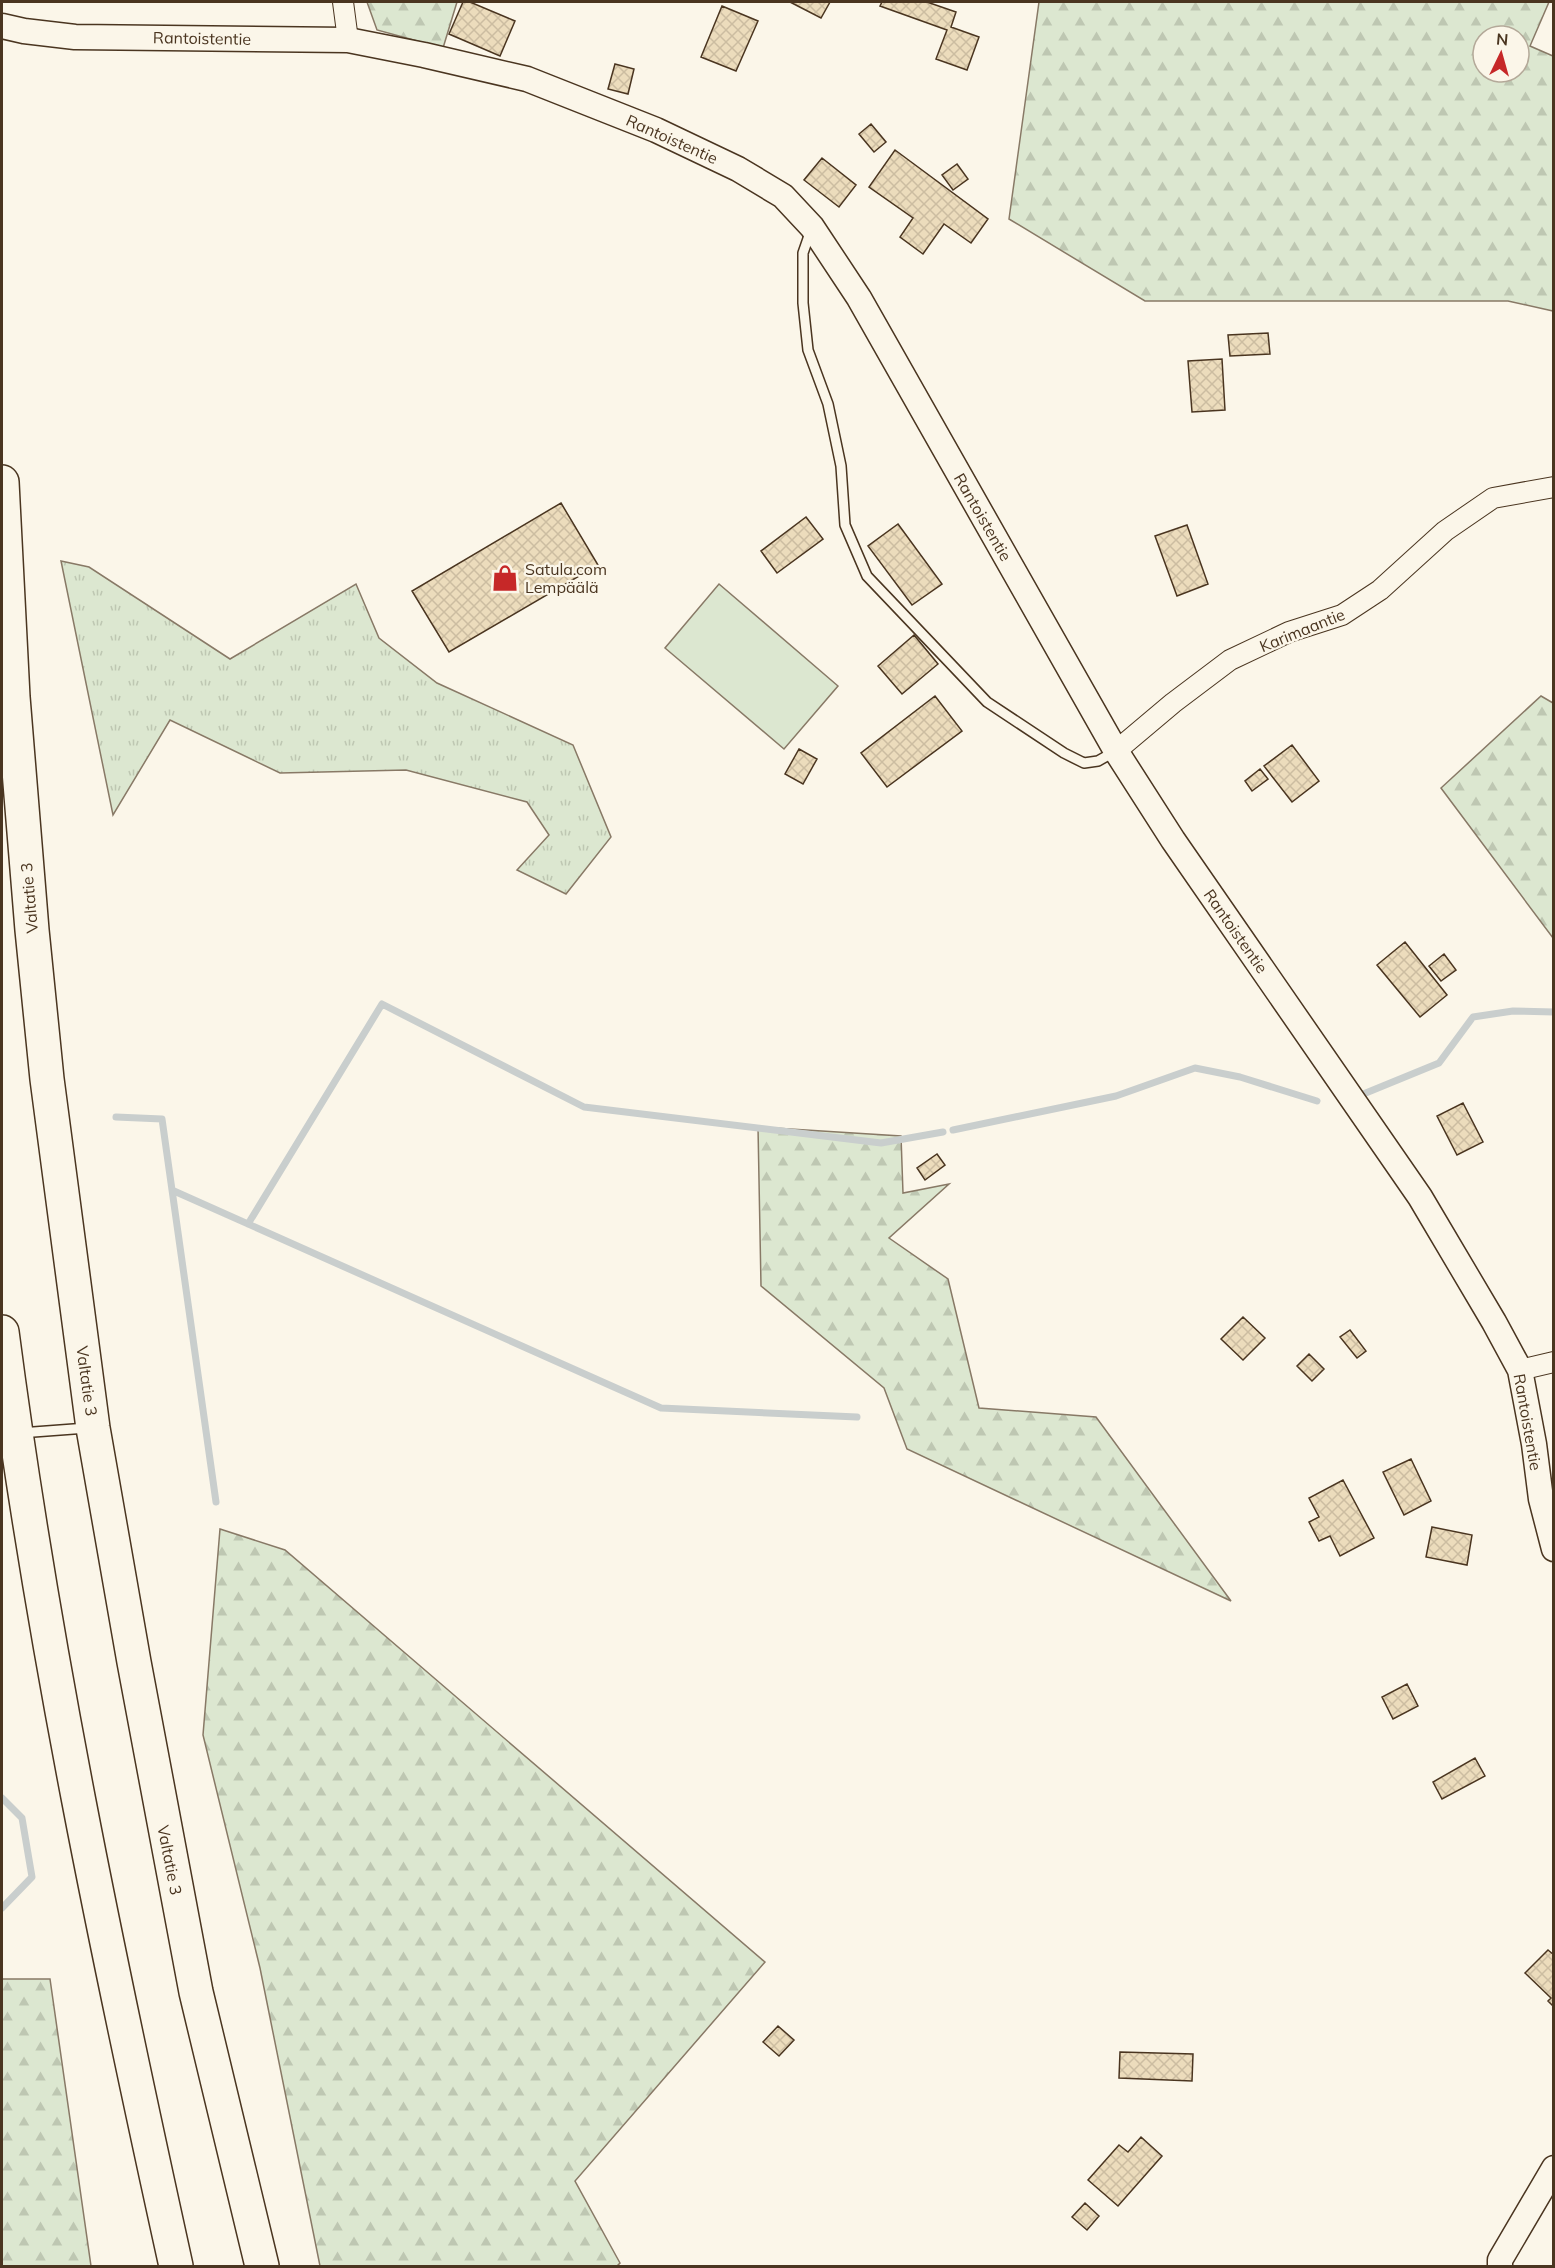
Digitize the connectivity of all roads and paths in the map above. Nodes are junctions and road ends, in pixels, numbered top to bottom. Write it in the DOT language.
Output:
graph roads {
  1 [pos="343,2"];
  2 [pos="2,26"];
  3 [pos="348,40"];
  4 [pos="812,227"];
  5 [pos="2,482"];
  6 [pos="1554,487"];
  7 [pos="1116,751"];
  8 [pos="2,1332"];
  9 [pos="1554,1362"];
  10 [pos="1520,1370"];
  11 [pos="93,1428"];
  12 [pos="15,1434"];
  13 [pos="1554,1549"];
  14 [pos="1554,2168"];
  15 [pos="176,2266"];
  16 [pos="262,2266"];
  17 [pos="1500,2266"];
  1 -- 3 [label="street"];
  2 -- 3 [label="street, Rantoistentie"];
  3 -- 4 [label="street, Rantoistentie"];
  4 -- 7 [label="street, Rantoistentie"];
  4 -- 7 [label="lane"];
  5 -- 11 [label="highway, Valtatie 3"];
  6 -- 7 [label="street, Karimaantie"];
  7 -- 10 [label="street, Rantoistentie"];
  8 -- 12 [label="highway"];
  9 -- 10 [label="street"];
  10 -- 13 [label="street, Rantoistentie"];
  11 -- 12 [label="lane"];
  11 -- 16 [label="highway, Valtatie 3"];
  12 -- 15 [label="highway"];
  14 -- 17 [label="street"];
}
